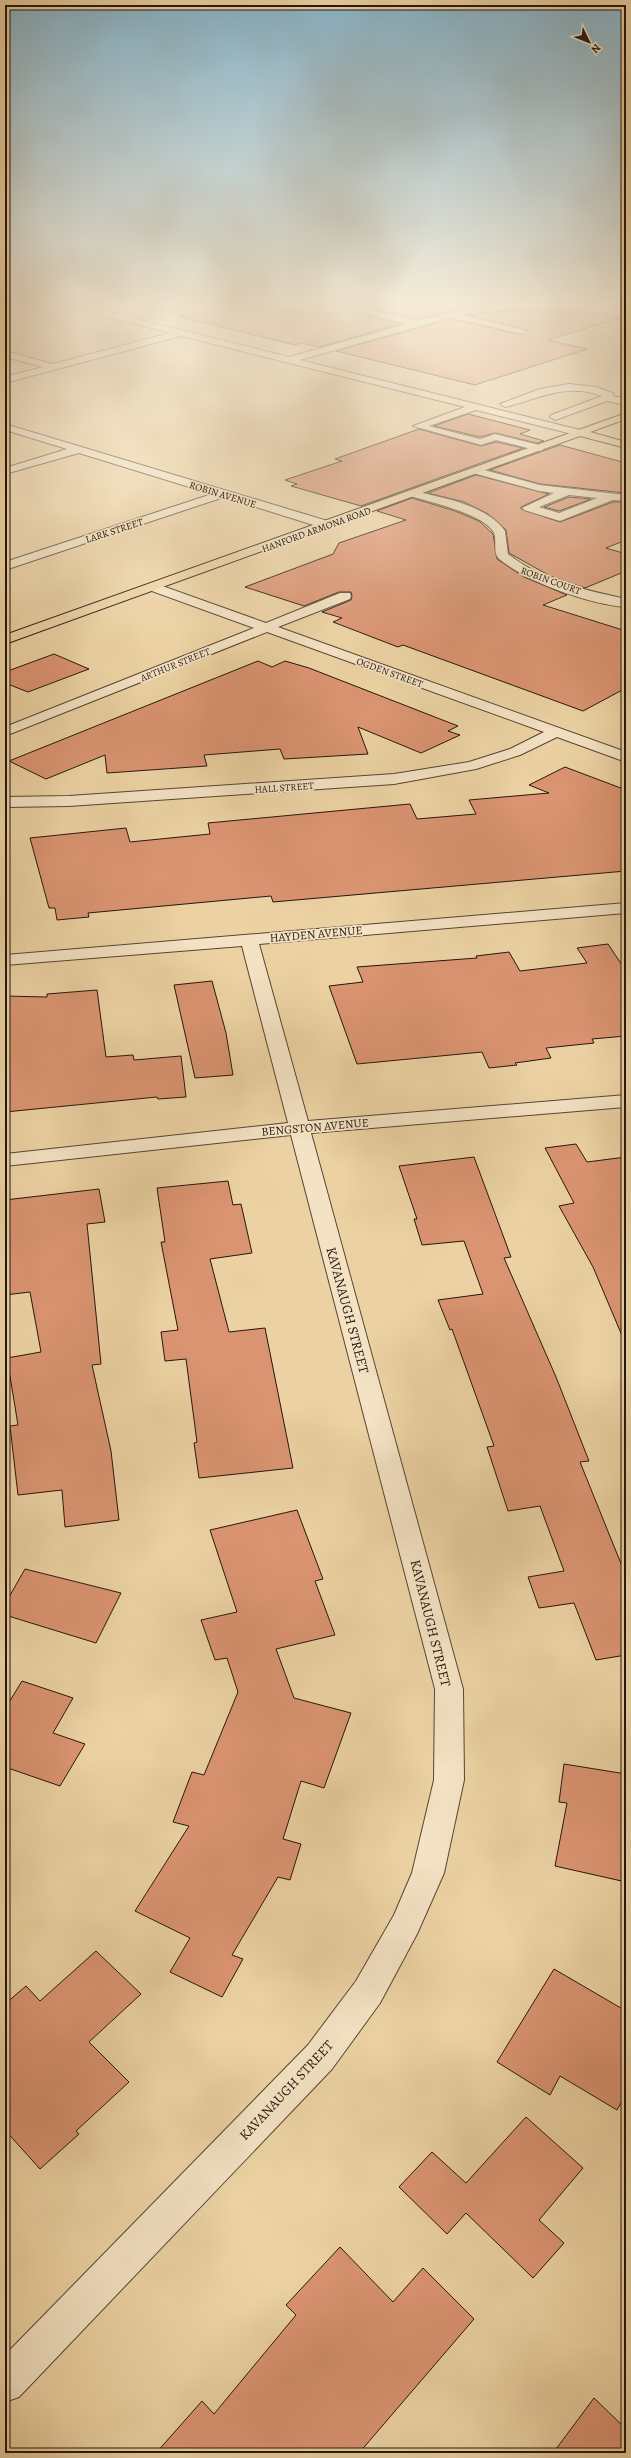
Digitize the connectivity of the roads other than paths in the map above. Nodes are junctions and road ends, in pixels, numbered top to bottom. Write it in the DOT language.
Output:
graph roads {
  1 [pos="446,417"];
  2 [pos="513,417"];
  3 [pos="555,417"];
  4 [pos="624,417"];
  5 [pos="526,420"];
  6 [pos="5,426"];
  7 [pos="598,427"];
  8 [pos="580,433"];
  9 [pos="626,434"];
  10 [pos="469,439"];
  11 [pos="626,445"];
  12 [pos="539,448"];
  13 [pos="77,450"];
  14 [pos="5,471"];
  15 [pos="477,471"];
  16 [pos="620,484"];
  17 [pos="568,491"];
  18 [pos="222,494"];
  19 [pos="414,494"];
  20 [pos="595,494"];
  21 [pos="613,495"];
  22 [pos="626,498"];
  23 [pos="327,525"];
  24 [pos="5,566"];
  25 [pos="154,587"];
  26 [pos="345,596"];
  27 [pos="625,603"];
  28 [pos="266,627"];
  29 [pos="5,640"];
  30 [pos="5,732"];
  31 [pos="556,732"];
  32 [pos="626,757"];
  33 [pos="5,802"];
  34 [pos="626,908"];
  35 [pos="249,940"];
  36 [pos="5,960"];
  37 [pos="626,1101"];
  38 [pos="299,1128"];
  39 [pos="5,1160"];
  40 [pos="5,2383"];
  1 -- 10 [label="street"];
  2 -- 5 [label="street"];
  3 -- 7 [label="street"];
  4 -- 7 [label="main road, HANFORD ARMONA ROAD"];
  5 -- 8 [label="street"];
  5 -- 10 [label="street"];
  6 -- 13 [label="street, ROBIN AVENUE"];
  7 -- 8 [label="main road, HANFORD ARMONA ROAD"];
  7 -- 9 [label="main road"];
  8 -- 11 [label="main road"];
  8 -- 12 [label="main road, HANFORD ARMONA ROAD"];
  10 -- 12 [label="street"];
  12 -- 15 [label="main road, HANFORD ARMONA ROAD"];
  13 -- 14 [label="street"];
  13 -- 18 [label="street, ROBIN AVENUE"];
  15 -- 17 [label="street"];
  15 -- 19 [label="main road, HANFORD ARMONA ROAD"];
  16 -- 20 [label="street"];
  17 -- 20 [label="street"];
  17 -- 21 [label="street"];
  18 -- 23 [label="street, ROBIN AVENUE"];
  18 -- 24 [label="street, LARK STREET"];
  19 -- 23 [label="main road, HANFORD ARMONA ROAD"];
  19 -- 27 [label="street, ROBIN COURT"];
  20 -- 21 [label="street"];
  21 -- 22 [label="street"];
  23 -- 25 [label="main road, HANFORD ARMONA ROAD"];
  25 -- 28 [label="street, OGDEN STREET"];
  25 -- 29 [label="main road, HANFORD ARMONA ROAD"];
  26 -- 28 [label="street, ARTHUR STREET"];
  28 -- 30 [label="street, ARTHUR STREET"];
  28 -- 31 [label="street, OGDEN STREET"];
  31 -- 32 [label="street, OGDEN STREET"];
  31 -- 33 [label="street, HALL STREET"];
  34 -- 35 [label="street, HAYDEN AVENUE"];
  35 -- 36 [label="street, HAYDEN AVENUE"];
  35 -- 38 [label="street, KAVANAUGH STREET"];
  37 -- 38 [label="street, BENGSTON AVENUE"];
  38 -- 39 [label="street, BENGSTON AVENUE"];
  38 -- 40 [label="street, KAVANAUGH STREET"];
}
